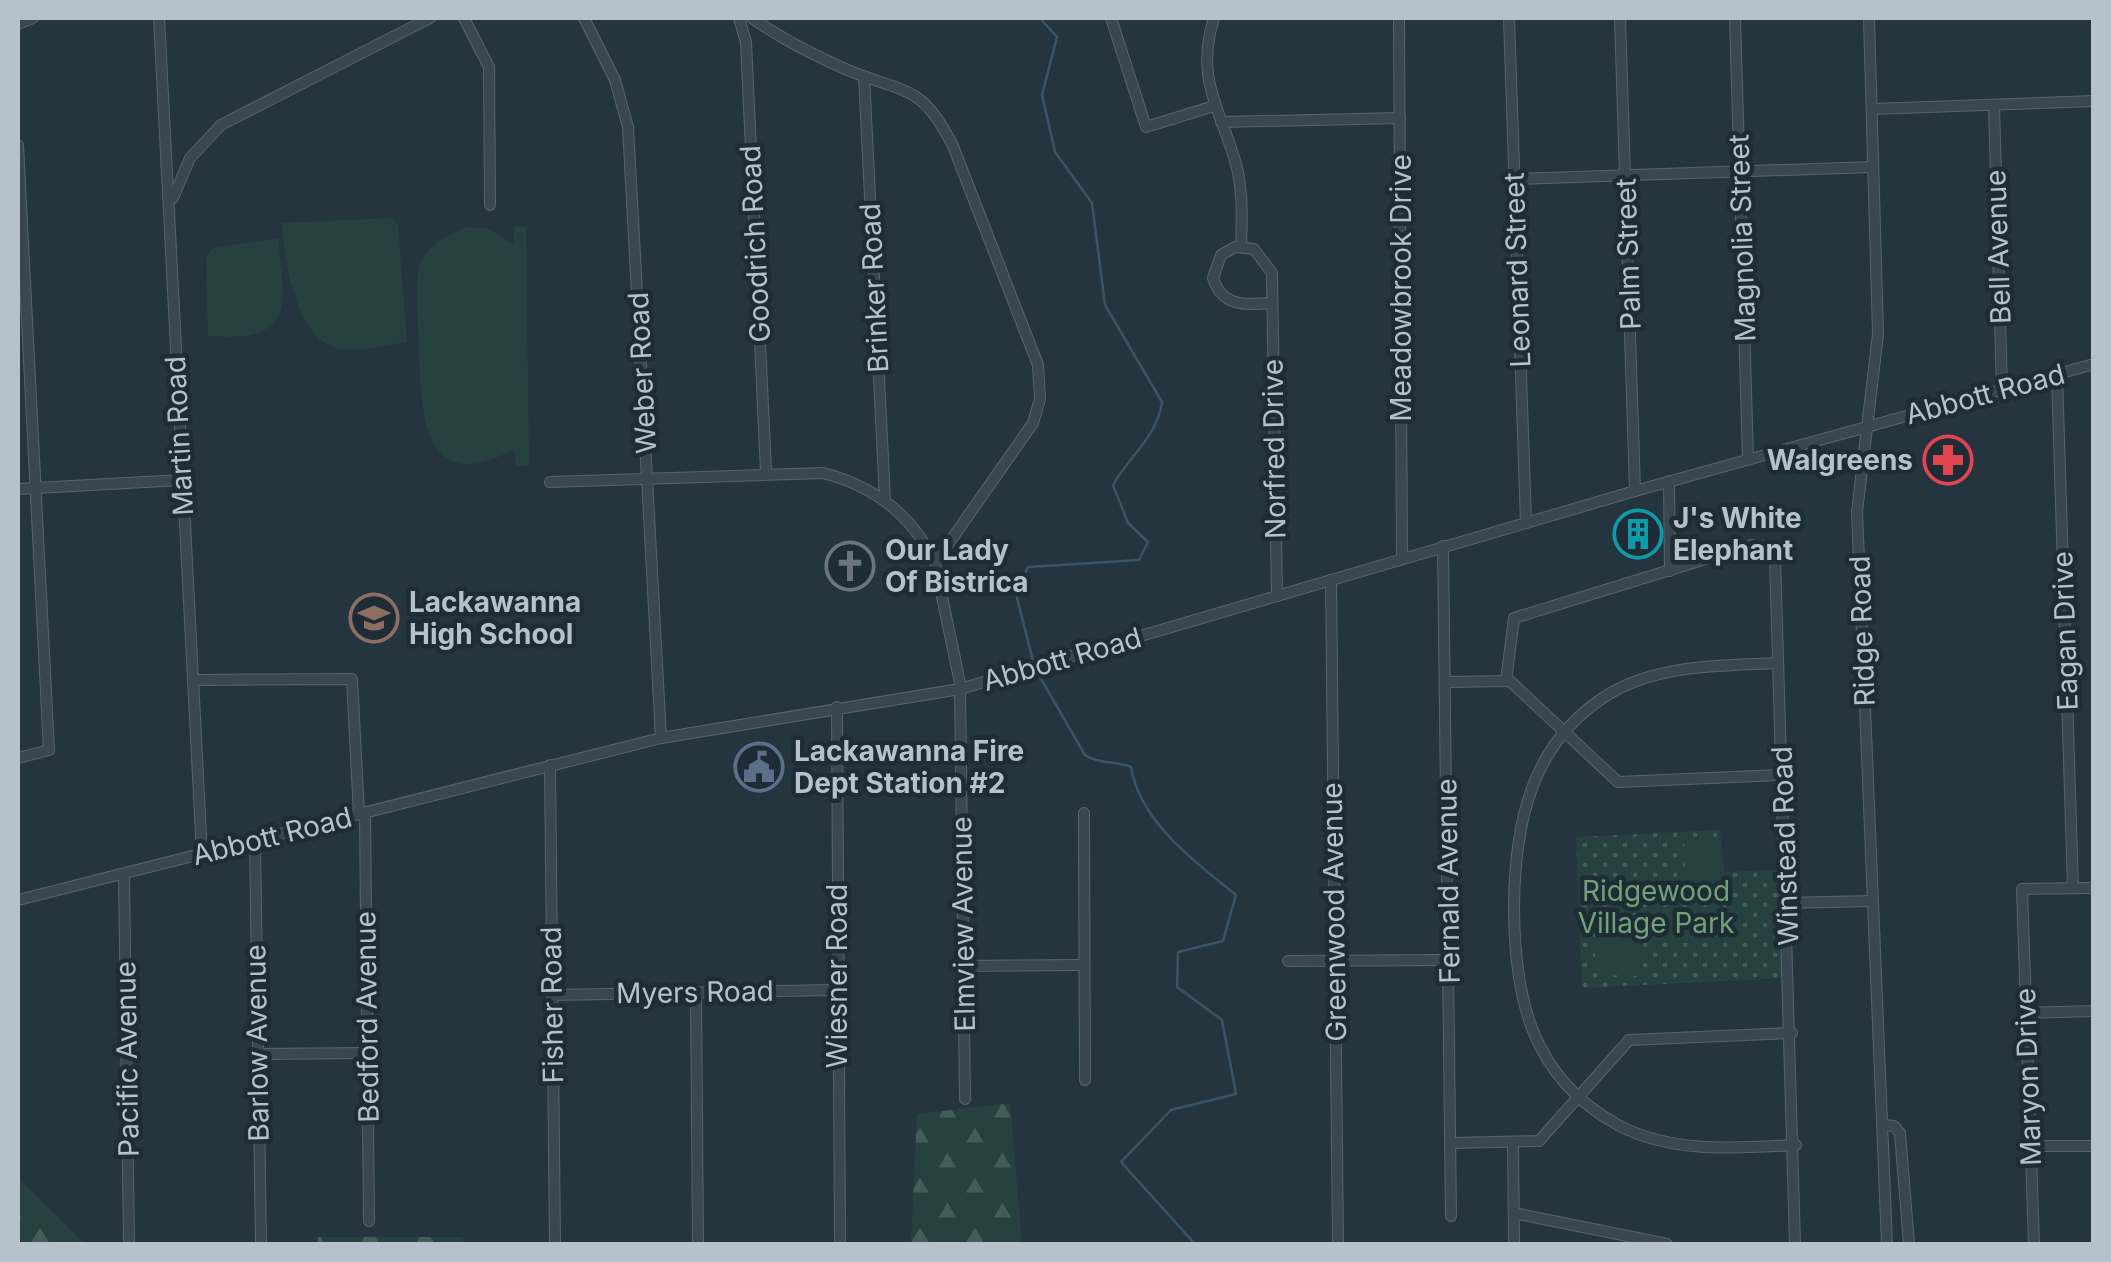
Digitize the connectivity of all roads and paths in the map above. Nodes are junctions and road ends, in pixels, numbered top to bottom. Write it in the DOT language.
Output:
graph roads {
  1 [pos="33,18"];
  2 [pos="159,18"];
  3 [pos="430,18"];
  4 [pos="464,18"];
  5 [pos="584,18"];
  6 [pos="739,18"];
  7 [pos="752,18"];
  8 [pos="1111,18"];
  9 [pos="1214,18"];
  10 [pos="1399,18"];
  11 [pos="1509,18"];
  12 [pos="1620,18"];
  13 [pos="1735,18"];
  14 [pos="1869,18"];
  15 [pos="18,24"];
  16 [pos="864,76"];
  17 [pos="2094,101"];
  18 [pos="1994,105"];
  19 [pos="1214,106"];
  20 [pos="1872,108"];
  21 [pos="1400,118"];
  22 [pos="1220,122"];
  23 [pos="18,145"];
  24 [pos="1873,167"];
  25 [pos="1740,171"];
  26 [pos="1625,174"];
  27 [pos="1514,178"];
  28 [pos="490,205"];
  29 [pos="170,208"];
  30 [pos="1242,246"];
  31 [pos="1271,303"];
  32 [pos="2094,364"];
  33 [pos="2057,374"];
  34 [pos="2002,390"];
  35 [pos="1868,427"];
  36 [pos="1748,460"];
  37 [pos="766,472"];
  38 [pos="647,478"];
  39 [pos="181,480"];
  40 [pos="550,482"];
  41 [pos="1670,482"];
  42 [pos="36,488"];
  43 [pos="18,489"];
  44 [pos="1635,491"];
  45 [pos="885,499"];
  46 [pos="1526,523"];
  47 [pos="1443,546"];
  48 [pos="1402,559"];
  49 [pos="934,562"];
  50 [pos="1672,570"];
  51 [pos="1330,580"];
  52 [pos="1277,596"];
  53 [pos="1778,664"];
  54 [pos="193,680"];
  55 [pos="1445,682"];
  56 [pos="1506,682"];
  57 [pos="960,689"];
  58 [pos="836,707"];
  59 [pos="1565,731"];
  60 [pos="661,738"];
  61 [pos="18,758"];
  62 [pos="550,766"];
  63 [pos="1782,776"];
  64 [pos="362,814"];
  65 [pos="1084,814"];
  66 [pos="255,841"];
  67 [pos="202,854"];
  68 [pos="124,874"];
  69 [pos="2073,888"];
  70 [pos="2094,888"];
  71 [pos="18,900"];
  72 [pos="1872,901"];
  73 [pos="1787,903"];
  74 [pos="1449,960"];
  75 [pos="1288,961"];
  76 [pos="1334,961"];
  77 [pos="1084,965"];
  78 [pos="963,966"];
  79 [pos="837,990"];
  80 [pos="696,992"];
  81 [pos="552,995"];
  82 [pos="2094,1011"];
  83 [pos="2026,1013"];
  84 [pos="1792,1033"];
  85 [pos="368,1053"];
  86 [pos="257,1054"];
  87 [pos="1085,1080"];
  88 [pos="1579,1095"];
  89 [pos="965,1099"];
  90 [pos="1883,1125"];
  91 [pos="1513,1142"];
  92 [pos="1452,1144"];
  93 [pos="1796,1145"];
  94 [pos="2031,1146"];
  95 [pos="2094,1146"];
  96 [pos="1514,1214"];
  97 [pos="1451,1216"];
  98 [pos="370,1221"];
  99 [pos="129,1244"];
  100 [pos="261,1244"];
  101 [pos="555,1244"];
  102 [pos="698,1244"];
  103 [pos="840,1244"];
  104 [pos="1338,1244"];
  105 [pos="1514,1244"];
  106 [pos="1667,1244"];
  107 [pos="1796,1244"];
  108 [pos="1887,1244"];
  109 [pos="1909,1244"];
  110 [pos="2034,1244"];
  1 -- 15 [label="street"];
  2 -- 29 [label="street, Martin Road"];
  3 -- 29 [label="street"];
  4 -- 28 [label="street"];
  5 -- 38 [label="street, Weber Road"];
  6 -- 37 [label="street, Goodrich Road"];
  7 -- 16 [label="street"];
  8 -- 19 [label="street"];
  9 -- 19 [label="street"];
  10 -- 21 [label="street, Meadowbrook Drive"];
  11 -- 27 [label="street, Leonard Street"];
  12 -- 26 [label="street, Palm Street"];
  13 -- 25 [label="street, Magnolia Street"];
  14 -- 20 [label="street, Ridge Road"];
  16 -- 45 [label="street, Brinker Road"];
  16 -- 49 [label="street"];
  17 -- 18 [label="street"];
  18 -- 20 [label="street"];
  18 -- 34 [label="street, Bell Avenue"];
  19 -- 22 [label="street"];
  20 -- 24 [label="street, Ridge Road"];
  21 -- 22 [label="street"];
  21 -- 48 [label="street, Meadowbrook Drive"];
  22 -- 30 [label="street"];
  23 -- 42 [label="street"];
  24 -- 25 [label="street"];
  24 -- 35 [label="street, Ridge Road"];
  25 -- 26 [label="street"];
  25 -- 36 [label="street, Magnolia Street"];
  26 -- 27 [label="street"];
  26 -- 44 [label="street, Palm Street"];
  27 -- 46 [label="street, Leonard Street"];
  29 -- 39 [label="street, Martin Road"];
  30 -- 31 [label="street, Norfred Drive"];
  30 -- 31 [label="street"];
  31 -- 52 [label="street, Norfred Drive"];
  32 -- 33 [label="street, Abbott Road"];
  33 -- 34 [label="street, Abbott Road"];
  33 -- 69 [label="street, Eagan Drive"];
  34 -- 35 [label="street, Abbott Road"];
  35 -- 36 [label="street, Abbott Road"];
  35 -- 72 [label="street, Ridge Road"];
  36 -- 41 [label="street, Abbott Road"];
  37 -- 38 [label="street"];
  37 -- 45 [label="street"];
  38 -- 40 [label="street"];
  38 -- 60 [label="street, Weber Road"];
  39 -- 42 [label="street"];
  39 -- 54 [label="street, Martin Road"];
  41 -- 44 [label="street, Abbott Road"];
  41 -- 50 [label="street"];
  42 -- 43 [label="street"];
  42 -- 61 [label="street"];
  44 -- 46 [label="street, Abbott Road"];
  45 -- 49 [label="street"];
  46 -- 47 [label="street, Abbott Road"];
  47 -- 48 [label="street, Abbott Road"];
  47 -- 55 [label="street, Fernald Avenue"];
  48 -- 51 [label="street, Abbott Road"];
  49 -- 57 [label="street, Elmview Avenue"];
  50 -- 53 [label="street, Winstead Road"];
  50 -- 56 [label="street"];
  51 -- 52 [label="street, Abbott Road"];
  51 -- 76 [label="street, Greenwood Avenue"];
  52 -- 57 [label="street, Abbott Road"];
  53 -- 59 [label="street"];
  53 -- 63 [label="street, Winstead Road"];
  54 -- 64 [label="street, Bedford Avenue"];
  54 -- 67 [label="street, Martin Road"];
  55 -- 56 [label="street"];
  55 -- 74 [label="street, Fernald Avenue"];
  56 -- 59 [label="street"];
  57 -- 58 [label="street, Abbott Road"];
  57 -- 78 [label="street, Elmview Avenue"];
  58 -- 60 [label="street, Abbott Road"];
  58 -- 79 [label="street, Wiesner Road"];
  59 -- 63 [label="street"];
  59 -- 88 [label="street"];
  60 -- 62 [label="street, Abbott Road"];
  62 -- 64 [label="street, Abbott Road"];
  62 -- 81 [label="street, Fisher Road"];
  63 -- 73 [label="street, Winstead Road"];
  64 -- 66 [label="street, Abbott Road"];
  64 -- 85 [label="street, Bedford Avenue"];
  65 -- 77 [label="street"];
  66 -- 67 [label="street, Abbott Road"];
  66 -- 86 [label="street, Barlow Avenue"];
  67 -- 68 [label="street, Abbott Road"];
  68 -- 71 [label="street, Abbott Road"];
  68 -- 99 [label="street, Pacific Avenue"];
  69 -- 70 [label="street"];
  69 -- 83 [label="street, Maryon Drive"];
  72 -- 73 [label="street"];
  72 -- 90 [label="street, Ridge Road"];
  73 -- 84 [label="street, Winstead Road"];
  74 -- 76 [label="street"];
  74 -- 92 [label="street, Fernald Avenue"];
  75 -- 76 [label="street"];
  76 -- 104 [label="street, Greenwood Avenue"];
  77 -- 78 [label="street"];
  77 -- 87 [label="street"];
  78 -- 89 [label="street, Elmview Avenue"];
  79 -- 80 [label="street, Myers Road"];
  79 -- 103 [label="street, Wiesner Road"];
  80 -- 81 [label="street, Myers Road"];
  80 -- 102 [label="street"];
  81 -- 101 [label="street, Fisher Road"];
  82 -- 83 [label="street"];
  83 -- 94 [label="street, Maryon Drive"];
  84 -- 88 [label="street"];
  84 -- 93 [label="street, Winstead Road"];
  85 -- 86 [label="street"];
  85 -- 98 [label="street, Bedford Avenue"];
  86 -- 100 [label="street, Barlow Avenue"];
  88 -- 91 [label="street"];
  88 -- 93 [label="street"];
  90 -- 108 [label="street, Ridge Road"];
  90 -- 109 [label="street"];
  91 -- 92 [label="street"];
  91 -- 96 [label="street"];
  92 -- 97 [label="street, Fernald Avenue"];
  93 -- 107 [label="street, Winstead Road"];
  94 -- 95 [label="street"];
  94 -- 110 [label="street, Maryon Drive"];
  96 -- 105 [label="street"];
  96 -- 106 [label="street"];
}
